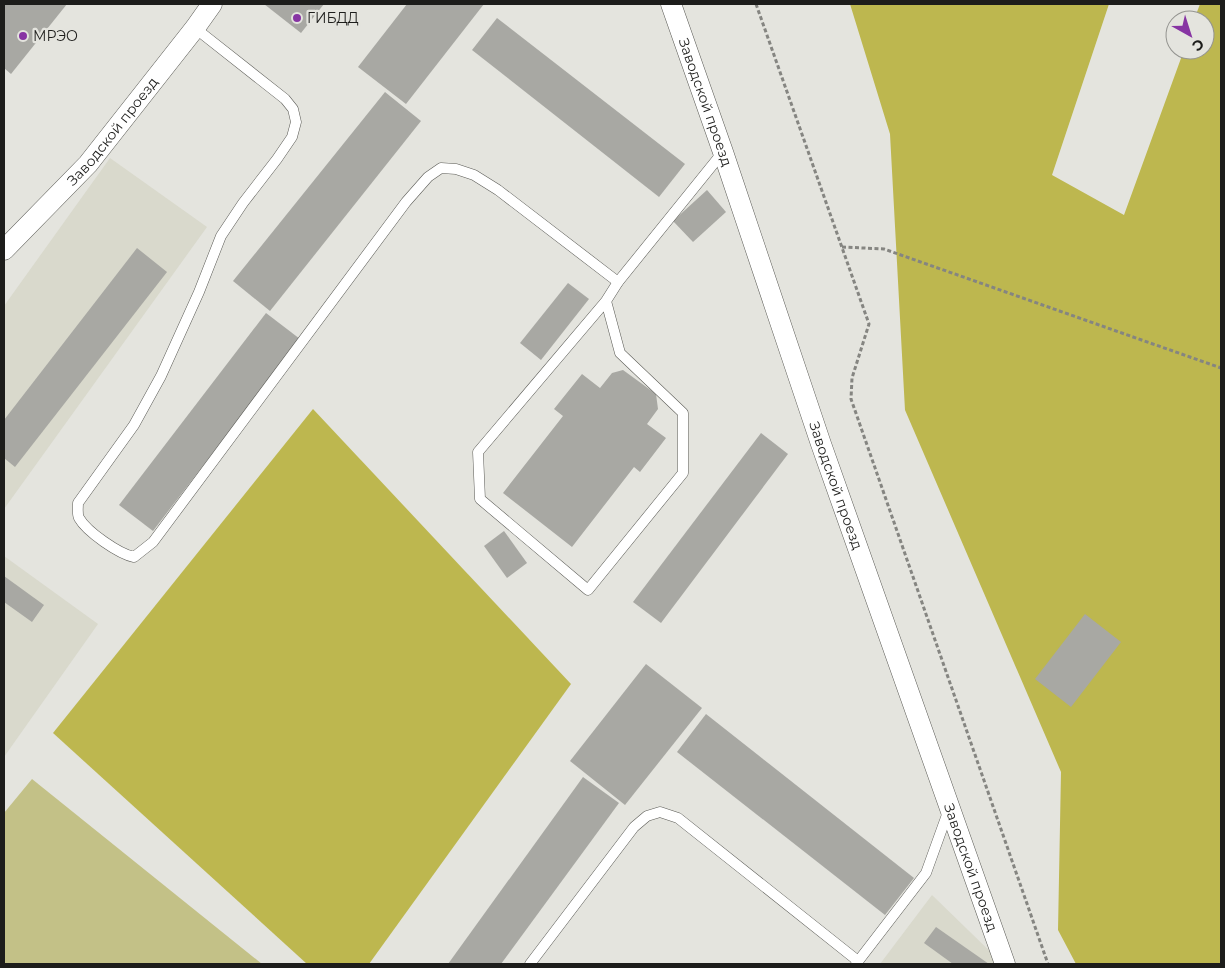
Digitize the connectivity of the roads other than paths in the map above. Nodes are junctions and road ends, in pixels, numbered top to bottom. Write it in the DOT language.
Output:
graph roads {
  1 [pos="212,4"];
  2 [pos="671,4"];
  3 [pos="195,28"];
  4 [pos="723,152"];
  5 [pos="4,250"];
  6 [pos="618,282"];
  7 [pos="606,301"];
  8 [pos="950,808"];
  9 [pos="857,963"];
  10 [pos="530,964"];
  11 [pos="1005,964"];
  1 -- 3 [label="street, Заводской проезд"];
  2 -- 4 [label="street, Заводской проезд"];
  3 -- 5 [label="street, Заводской проезд"];
  3 -- 6 [label="lane"];
  4 -- 6 [label="lane"];
  4 -- 8 [label="street, Заводской проезд"];
  6 -- 7 [label="lane"];
  7 -- 7 [label="lane"];
  8 -- 9 [label="lane"];
  8 -- 11 [label="street, Заводской проезд"];
  9 -- 10 [label="lane"];
}
